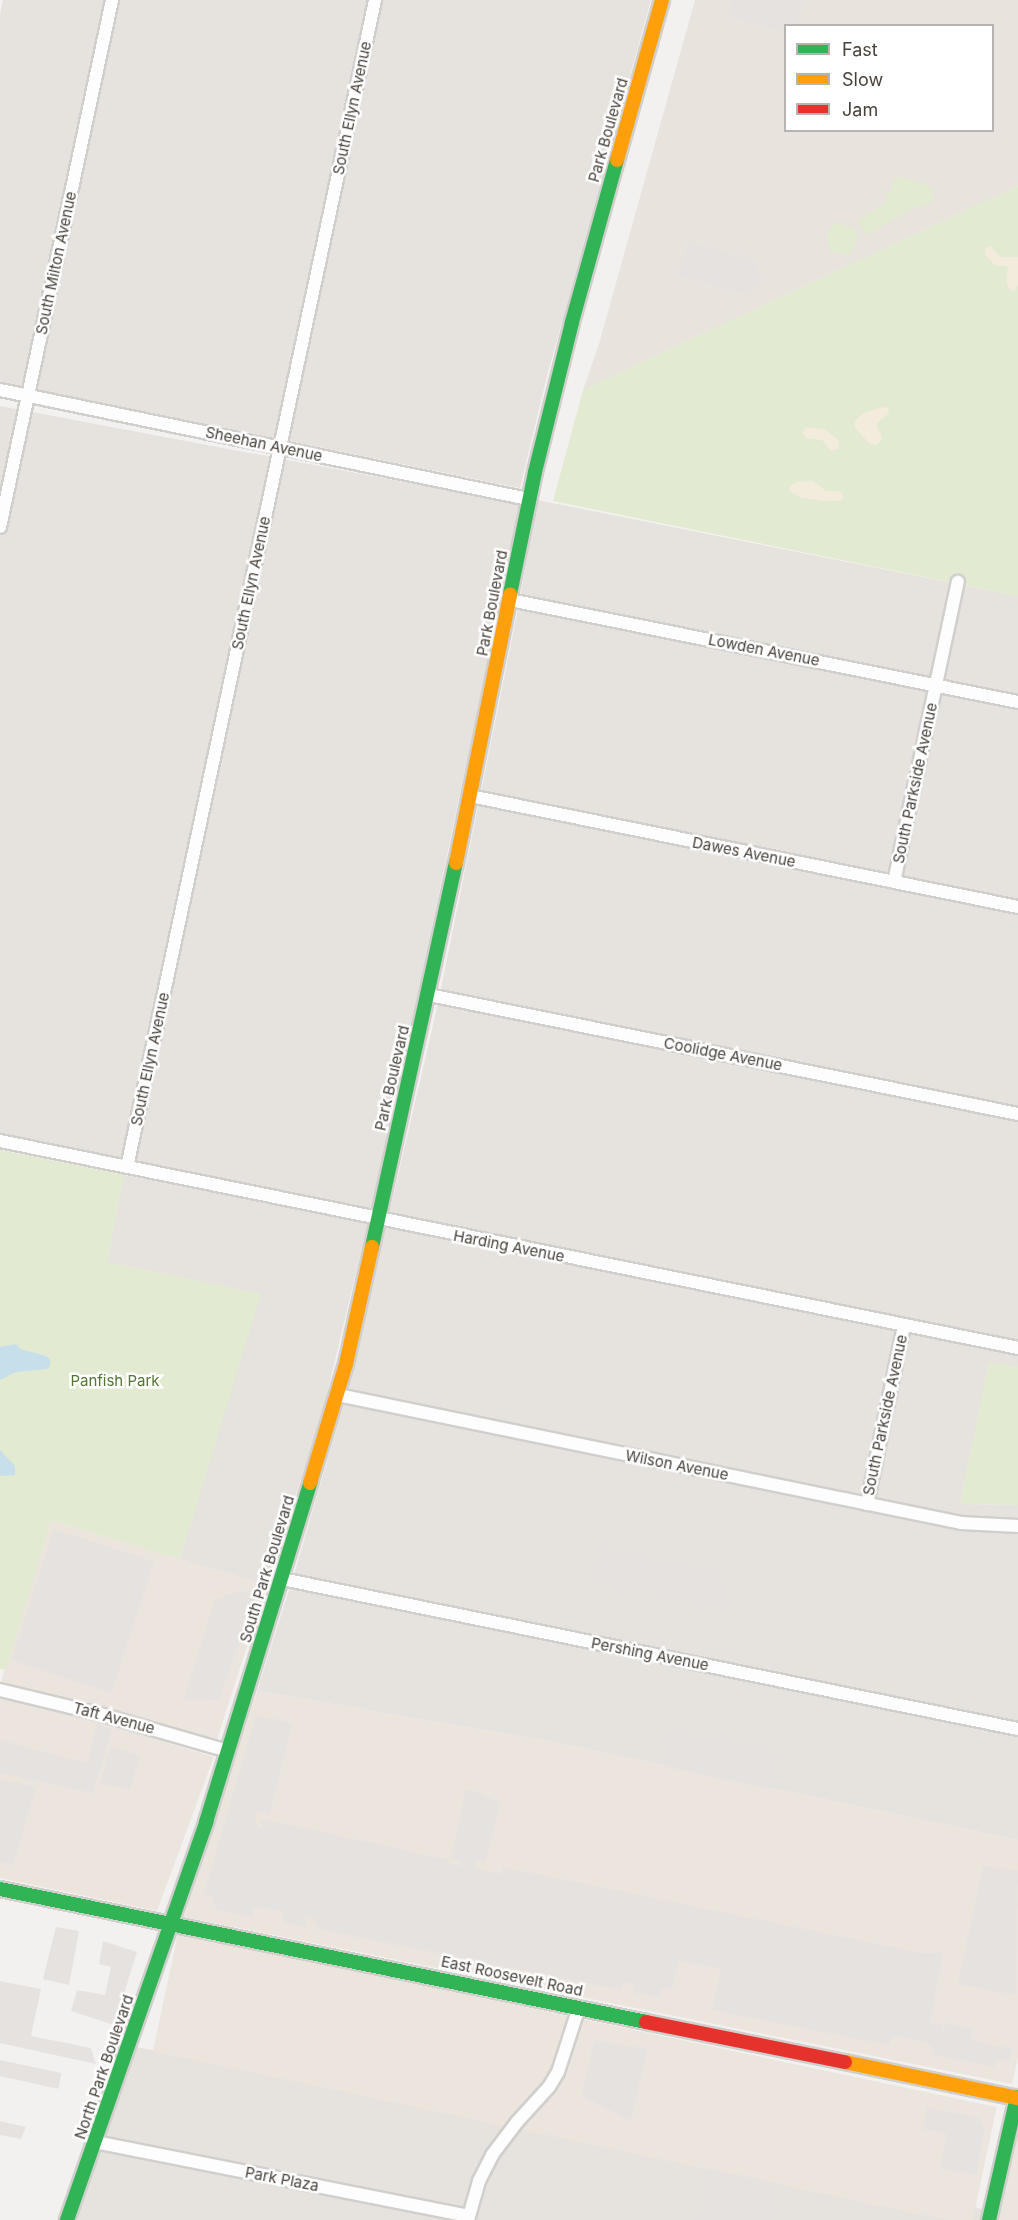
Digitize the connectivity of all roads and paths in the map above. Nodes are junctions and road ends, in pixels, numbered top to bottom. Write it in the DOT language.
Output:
graph roads {
  1 [pos="112,0"];
  2 [pos="375,0"];
  3 [pos="662,0"];
  4 [pos="0,390"];
  5 [pos="28,396"];
  6 [pos="280,447"];
  7 [pos="528,499"];
  8 [pos="0,527"];
  9 [pos="958,582"];
  10 [pos="510,600"];
  11 [pos="936,685"];
  12 [pos="1018,702"];
  13 [pos="470,796"];
  14 [pos="894,882"];
  15 [pos="1018,907"];
  16 [pos="429,995"];
  17 [pos="1018,1114"];
  18 [pos="0,1141"];
  19 [pos="127,1167"];
  20 [pos="377,1219"];
  21 [pos="904,1326"];
  22 [pos="1018,1348"];
  23 [pos="338,1395"];
  24 [pos="867,1504"];
  25 [pos="1018,1526"];
  26 [pos="282,1580"];
  27 [pos="0,1690"];
  28 [pos="1018,1729"];
  29 [pos="228,1751"];
  30 [pos="0,1889"];
  31 [pos="171,1923"];
  32 [pos="579,2007"];
  33 [pos="1018,2096"];
  34 [pos="95,2142"];
  35 [pos="469,2218"];
  36 [pos="67,2220"];
  37 [pos="990,2220"];
  1 -- 5 [label="street, South Milton Avenue"];
  2 -- 6 [label="street, South Ellyn Avenue"];
  3 -- 7 [label="street, Park Boulevard"];
  4 -- 5 [label="street, Sheehan Avenue"];
  5 -- 6 [label="street, Sheehan Avenue"];
  5 -- 8 [label="street, South Milton Avenue"];
  6 -- 7 [label="street, Sheehan Avenue"];
  6 -- 19 [label="street, South Ellyn Avenue"];
  7 -- 10 [label="street, Park Boulevard"];
  9 -- 11 [label="street, South Parkside Avenue"];
  10 -- 11 [label="street, Lowden Avenue"];
  10 -- 13 [label="street, Park Boulevard"];
  11 -- 12 [label="street, Lowden Avenue"];
  11 -- 14 [label="street, South Parkside Avenue"];
  13 -- 14 [label="street, Dawes Avenue"];
  13 -- 16 [label="street, Park Boulevard"];
  14 -- 15 [label="street, Dawes Avenue"];
  16 -- 17 [label="street, Coolidge Avenue"];
  16 -- 20 [label="street, Park Boulevard"];
  18 -- 19 [label="street, Harding Avenue"];
  19 -- 20 [label="street, Harding Avenue"];
  20 -- 21 [label="street, Harding Avenue"];
  20 -- 23 [label="street, South Park Boulevard"];
  21 -- 22 [label="street, Harding Avenue"];
  21 -- 24 [label="street, South Parkside Avenue"];
  23 -- 24 [label="street, Wilson Avenue"];
  23 -- 26 [label="street, South Park Boulevard"];
  24 -- 25 [label="street, Wilson Avenue"];
  26 -- 28 [label="street, Pershing Avenue"];
  26 -- 29 [label="street, South Park Boulevard"];
  27 -- 29 [label="street, Taft Avenue"];
  29 -- 31 [label="street, South Park Boulevard"];
  30 -- 31 [label="street, East Roosevelt Road"];
  31 -- 32 [label="street, East Roosevelt Road"];
  31 -- 34 [label="street, North Park Boulevard"];
  32 -- 33 [label="street, East Roosevelt Road"];
  32 -- 35 [label="street"];
  33 -- 37 [label="street"];
  34 -- 35 [label="street, Park Plaza"];
  34 -- 36 [label="street, North Park Boulevard"];
}
